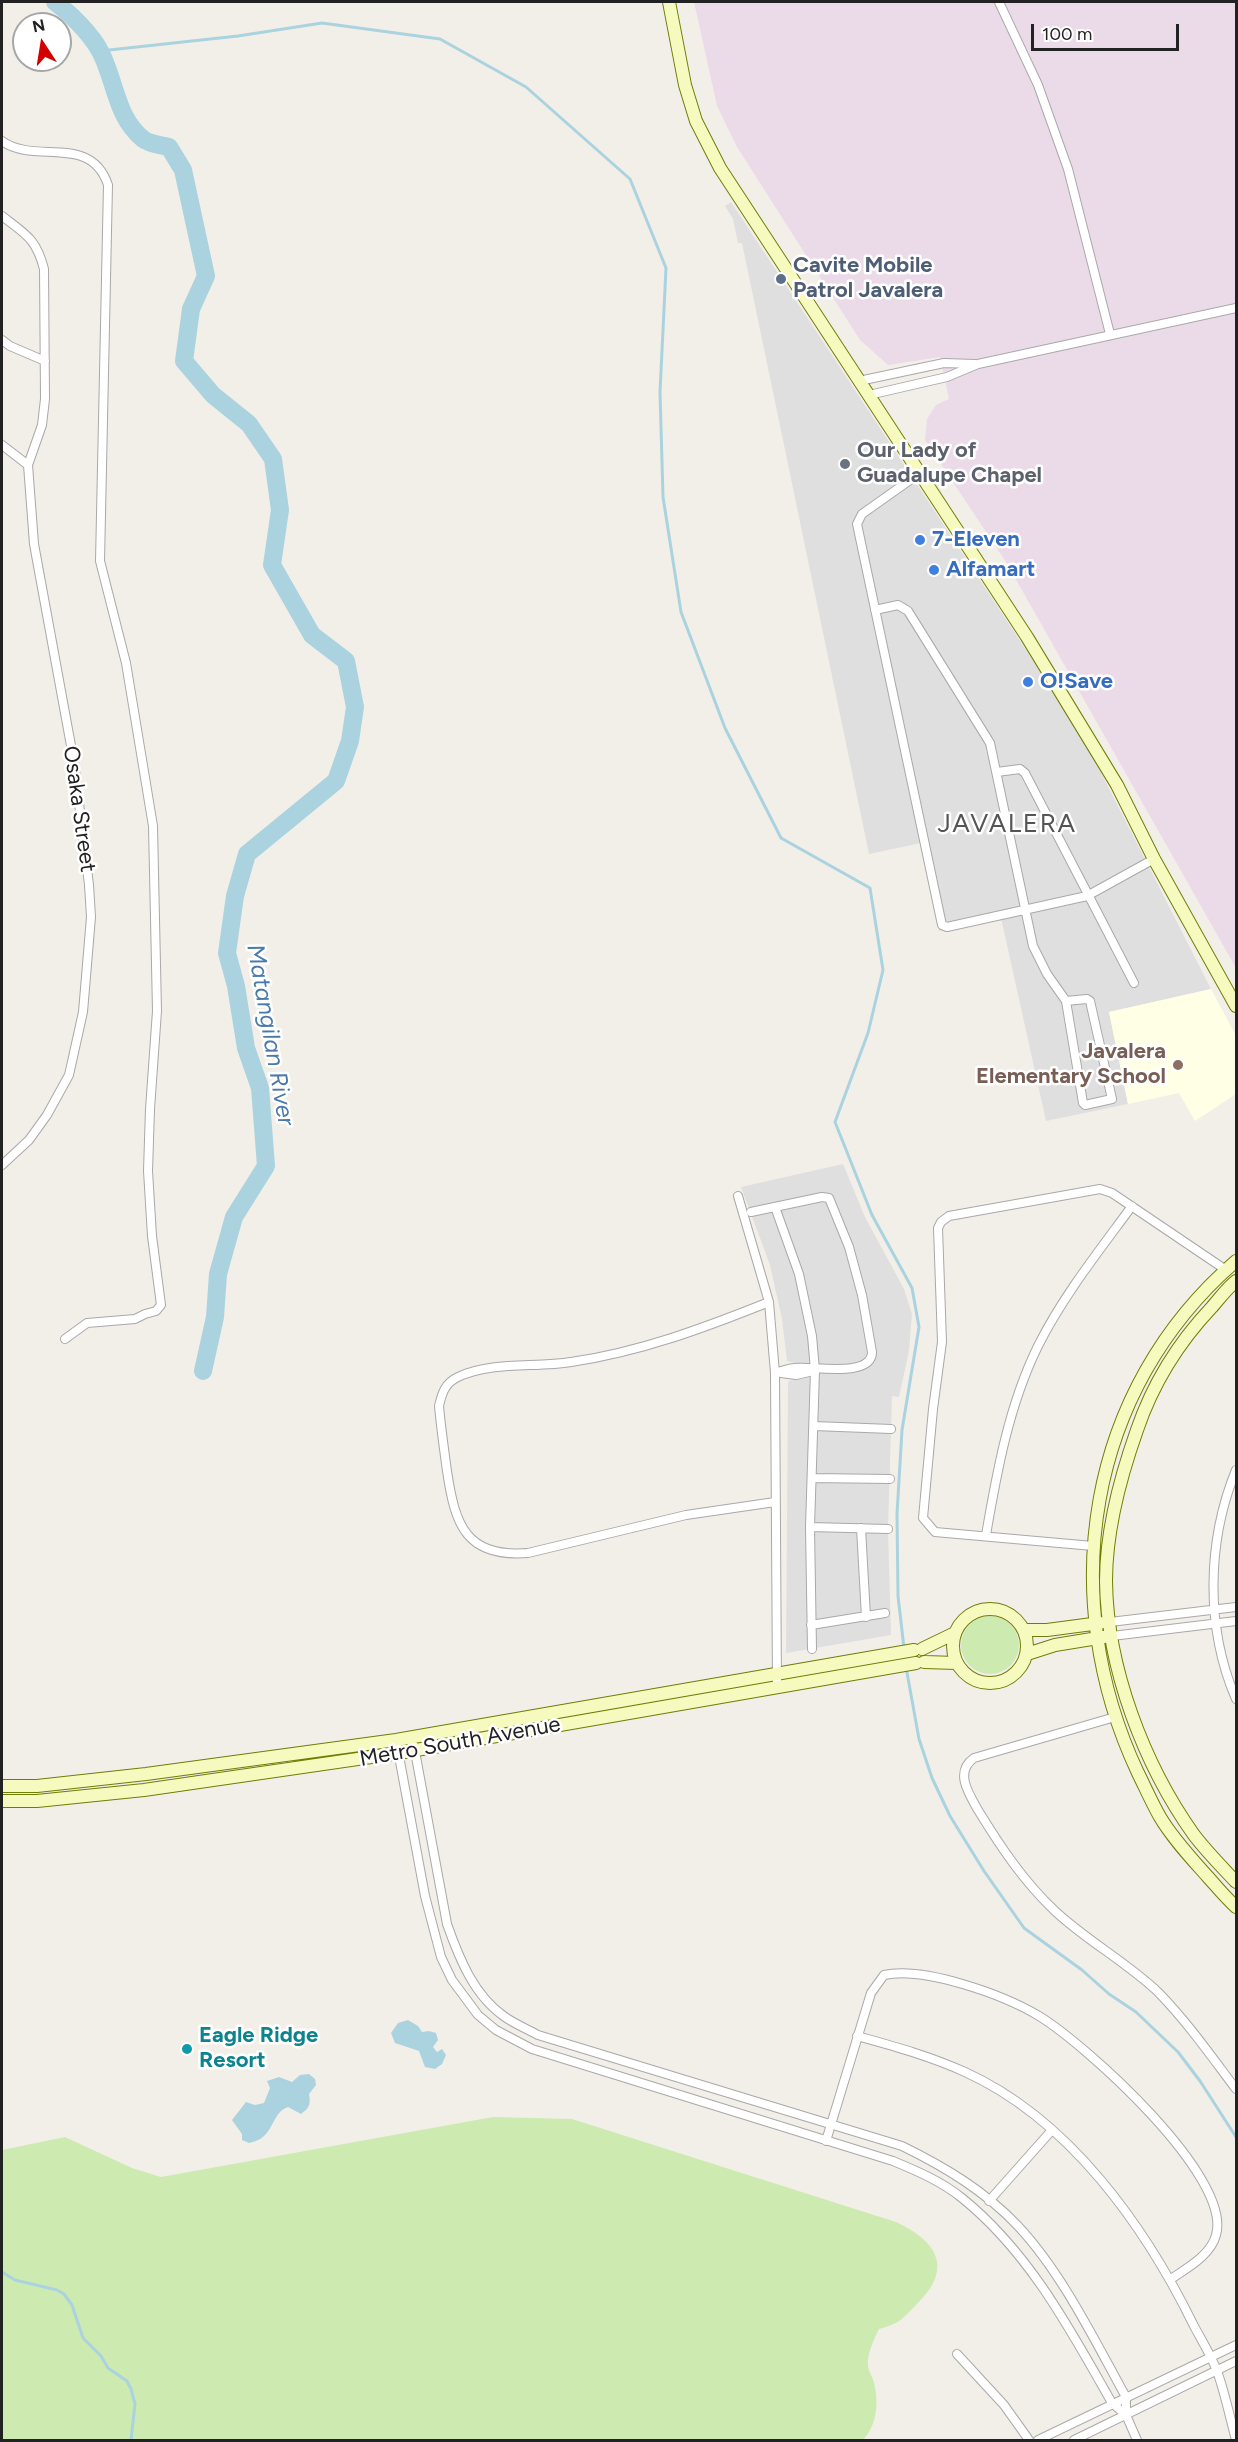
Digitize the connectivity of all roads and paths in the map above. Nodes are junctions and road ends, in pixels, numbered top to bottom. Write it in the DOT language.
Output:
graph roads {
  1 [pos="669,2"];
  2 [pos="999,2"];
  3 [pos="2,141"];
  4 [pos="2,216"];
  5 [pos="1236,308"];
  6 [pos="1110,334"];
  7 [pos="2,340"];
  8 [pos="45,361"];
  9 [pos="978,364"];
  10 [pos="859,381"];
  11 [pos="869,395"];
  12 [pos="2,445"];
  13 [pos="28,465"];
  14 [pos="920,473"];
  15 [pos="875,610"];
  16 [pos="997,772"];
  17 [pos="1154,859"];
  18 [pos="1087,896"];
  19 [pos="1025,910"];
  20 [pos="1134,983"];
  21 [pos="1066,1001"];
  22 [pos="1236,1006"];
  23 [pos="2,1165"];
  24 [pos="738,1196"];
  25 [pos="1132,1206"];
  26 [pos="775,1207"];
  27 [pos="751,1212"];
  28 [pos="1236,1261"];
  29 [pos="1226,1270"];
  30 [pos="1236,1281"];
  31 [pos="769,1302"];
  32 [pos="65,1339"];
  33 [pos="815,1370"];
  34 [pos="775,1373"];
  35 [pos="814,1426"];
  36 [pos="891,1429"];
  37 [pos="1236,1470"];
  38 [pos="812,1478"];
  39 [pos="890,1479"];
  40 [pos="775,1502"];
  41 [pos="810,1527"];
  42 [pos="861,1528"];
  43 [pos="888,1529"];
  44 [pos="986,1535"];
  45 [pos="1093,1546"];
  46 [pos="1236,1607"];
  47 [pos="1215,1610"];
  48 [pos="885,1613"];
  49 [pos="866,1617"];
  50 [pos="1236,1621"];
  51 [pos="1110,1622"];
  52 [pos="1216,1623"];
  53 [pos="1094,1624"];
  54 [pos="811,1625"];
  55 [pos="1024,1630"];
  56 [pos="955,1633"];
  57 [pos="1112,1636"];
  58 [pos="1096,1638"];
  59 [pos="812,1649"];
  60 [pos="1027,1654"];
  61 [pos="917,1656"];
  62 [pos="896,1660"];
  63 [pos="957,1663"];
  64 [pos="776,1673"];
  65 [pos="777,1686"];
  66 [pos="1236,1699"];
  67 [pos="1115,1717"];
  68 [pos="413,1737"];
  69 [pos="396,1740"];
  70 [pos="415,1750"];
  71 [pos="399,1753"];
  72 [pos="2,1786"];
  73 [pos="2,1801"];
  74 [pos="1236,1882"];
  75 [pos="1236,1907"];
  76 [pos="857,2036"];
  77 [pos="1236,2088"];
  78 [pos="831,2124"];
  79 [pos="1052,2130"];
  80 [pos="826,2140"];
  81 [pos="989,2201"];
  82 [pos="1172,2279"];
  83 [pos="1236,2345"];
  84 [pos="957,2354"];
  85 [pos="1210,2357"];
  86 [pos="1236,2361"];
  87 [pos="1216,2371"];
  88 [pos="1126,2397"];
  89 [pos="1112,2403"];
  90 [pos="1126,2415"];
  91 [pos="1029,2440"];
  92 [pos="1038,2440"];
  93 [pos="1074,2440"];
  94 [pos="1137,2440"];
  95 [pos="1236,2440"];
  1 -- 10 [label="street"];
  2 -- 6 [label="street"];
  3 -- 32 [label="street"];
  4 -- 8 [label="street"];
  5 -- 6 [label="street"];
  6 -- 9 [label="street"];
  7 -- 8 [label="street"];
  8 -- 13 [label="street"];
  9 -- 10 [label="street"];
  9 -- 11 [label="street"];
  10 -- 11 [label="street"];
  11 -- 14 [label="street"];
  12 -- 13 [label="street"];
  13 -- 23 [label="street, Osaka Street"];
  14 -- 15 [label="street"];
  14 -- 17 [label="street"];
  15 -- 16 [label="street"];
  15 -- 19 [label="street"];
  16 -- 18 [label="street"];
  16 -- 19 [label="street"];
  17 -- 18 [label="street"];
  17 -- 22 [label="street"];
  18 -- 19 [label="street"];
  18 -- 20 [label="street"];
  19 -- 21 [label="street"];
  21 -- 21 [label="street"];
  24 -- 31 [label="street"];
  25 -- 29 [label="street"];
  25 -- 44 [label="street"];
  25 -- 44 [label="street"];
  26 -- 27 [label="street"];
  26 -- 33 [label="street"];
  26 -- 33 [label="street"];
  28 -- 29 [label="street"];
  29 -- 45 [label="street"];
  30 -- 51 [label="street"];
  31 -- 34 [label="street"];
  31 -- 40 [label="street"];
  33 -- 34 [label="street"];
  33 -- 35 [label="street"];
  34 -- 40 [label="street"];
  35 -- 36 [label="street"];
  35 -- 38 [label="street"];
  37 -- 47 [label="street"];
  38 -- 39 [label="street"];
  38 -- 41 [label="street"];
  40 -- 64 [label="street"];
  41 -- 42 [label="street"];
  41 -- 54 [label="street"];
  42 -- 43 [label="street"];
  42 -- 49 [label="street"];
  44 -- 45 [label="street"];
  45 -- 53 [label="street"];
  46 -- 47 [label="street"];
  47 -- 51 [label="street"];
  47 -- 52 [label="street"];
  48 -- 49 [label="street"];
  49 -- 54 [label="street"];
  50 -- 52 [label="street"];
  51 -- 53 [label="street"];
  51 -- 57 [label="street"];
  52 -- 57 [label="street"];
  52 -- 66 [label="street"];
  53 -- 55 [label="street"];
  53 -- 58 [label="street"];
  54 -- 59 [label="street"];
  55 -- 56 [label="street, Metro South Avenue"];
  55 -- 60 [label="street"];
  56 -- 61 [label="street, Metro South Avenue"];
  56 -- 63 [label="street"];
  57 -- 58 [label="street"];
  57 -- 74 [label="street"];
  58 -- 60 [label="street"];
  58 -- 67 [label="street"];
  60 -- 63 [label="street"];
  61 -- 62 [label="street, Metro South Avenue"];
  61 -- 63 [label="street, Metro South Avenue"];
  62 -- 64 [label="street, Metro South Avenue"];
  62 -- 65 [label="street, Metro South Avenue"];
  64 -- 65 [label="street"];
  64 -- 68 [label="street, Metro South Avenue"];
  65 -- 70 [label="street, Metro South Avenue"];
  67 -- 75 [label="street"];
  67 -- 77 [label="street"];
  68 -- 69 [label="street, Metro South Avenue"];
  68 -- 70 [label="street"];
  69 -- 71 [label="street"];
  69 -- 72 [label="street, Metro South Avenue"];
  70 -- 71 [label="street, Metro South Avenue"];
  70 -- 78 [label="street"];
  71 -- 73 [label="street, Metro South Avenue"];
  71 -- 80 [label="street"];
  76 -- 78 [label="street"];
  76 -- 79 [label="street"];
  76 -- 82 [label="street"];
  78 -- 80 [label="street"];
  78 -- 81 [label="street"];
  79 -- 81 [label="street"];
  79 -- 82 [label="street"];
  80 -- 89 [label="street"];
  81 -- 88 [label="street"];
  82 -- 85 [label="street"];
  83 -- 85 [label="street"];
  84 -- 91 [label="street"];
  85 -- 87 [label="street"];
  85 -- 88 [label="street"];
  86 -- 87 [label="street"];
  87 -- 90 [label="street"];
  87 -- 95 [label="street"];
  88 -- 89 [label="street"];
  88 -- 90 [label="street"];
  89 -- 90 [label="street"];
  89 -- 92 [label="street"];
  90 -- 93 [label="street"];
  90 -- 94 [label="street"];
}
